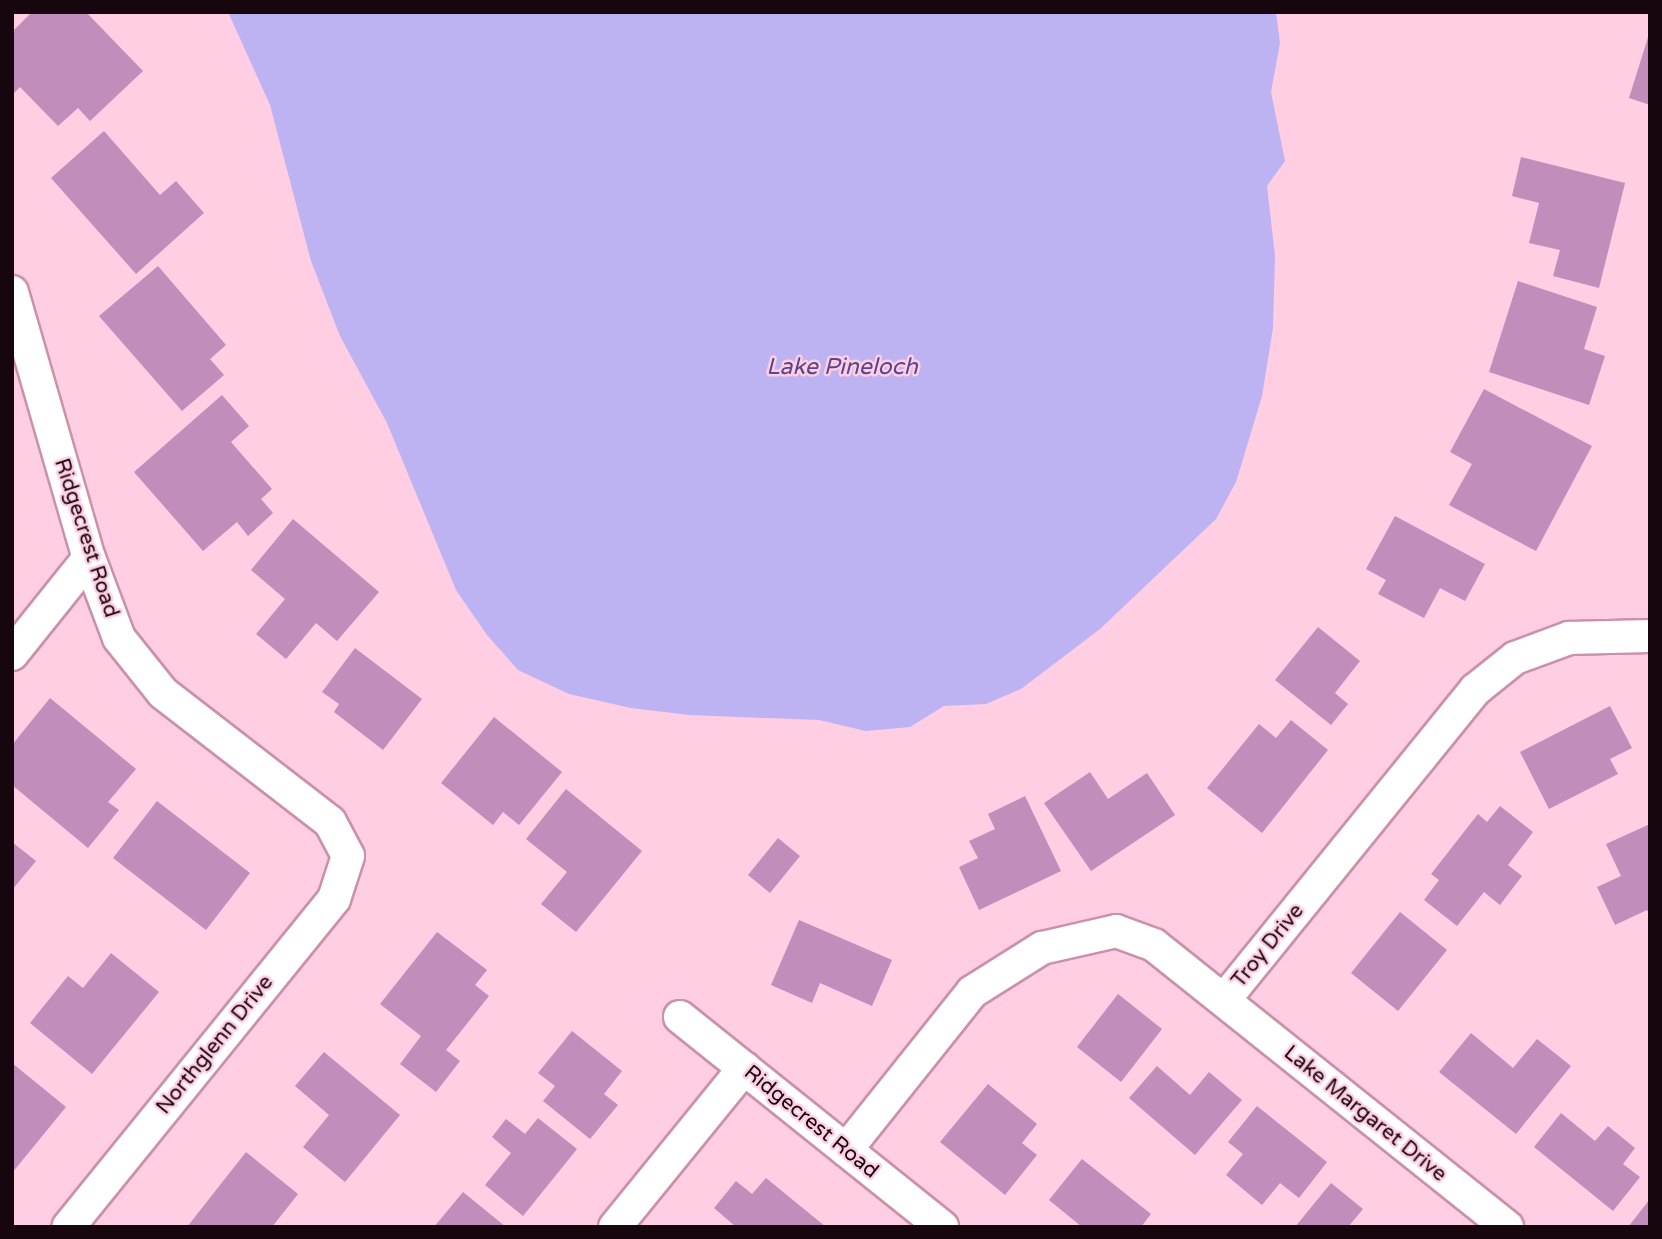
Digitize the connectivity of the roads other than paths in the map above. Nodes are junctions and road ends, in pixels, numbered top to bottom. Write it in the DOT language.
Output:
graph roads {
  1 [pos="12,292"];
  2 [pos="89,558"];
  3 [pos="1650,636"];
  4 [pos="12,654"];
  5 [pos="348,856"];
  6 [pos="1224,1000"];
  7 [pos="680,1017"];
  8 [pos="744,1068"];
  9 [pos="846,1150"];
  10 [pos="68,1227"];
  11 [pos="615,1227"];
  12 [pos="942,1227"];
  13 [pos="1507,1227"];
  1 -- 2 [label="street, Ridgecrest Road"];
  2 -- 4 [label="street"];
  2 -- 5 [label="street, Ridgecrest Road"];
  3 -- 6 [label="street, Troy Drive"];
  5 -- 10 [label="street, Northglenn Drive"];
  6 -- 9 [label="street, Troy Drive"];
  6 -- 13 [label="street, Lake Margaret Drive"];
  7 -- 8 [label="street, Ridgecrest Road"];
  8 -- 9 [label="street, Ridgecrest Road"];
  8 -- 11 [label="street"];
  9 -- 12 [label="street, Ridgecrest Road"];
}
